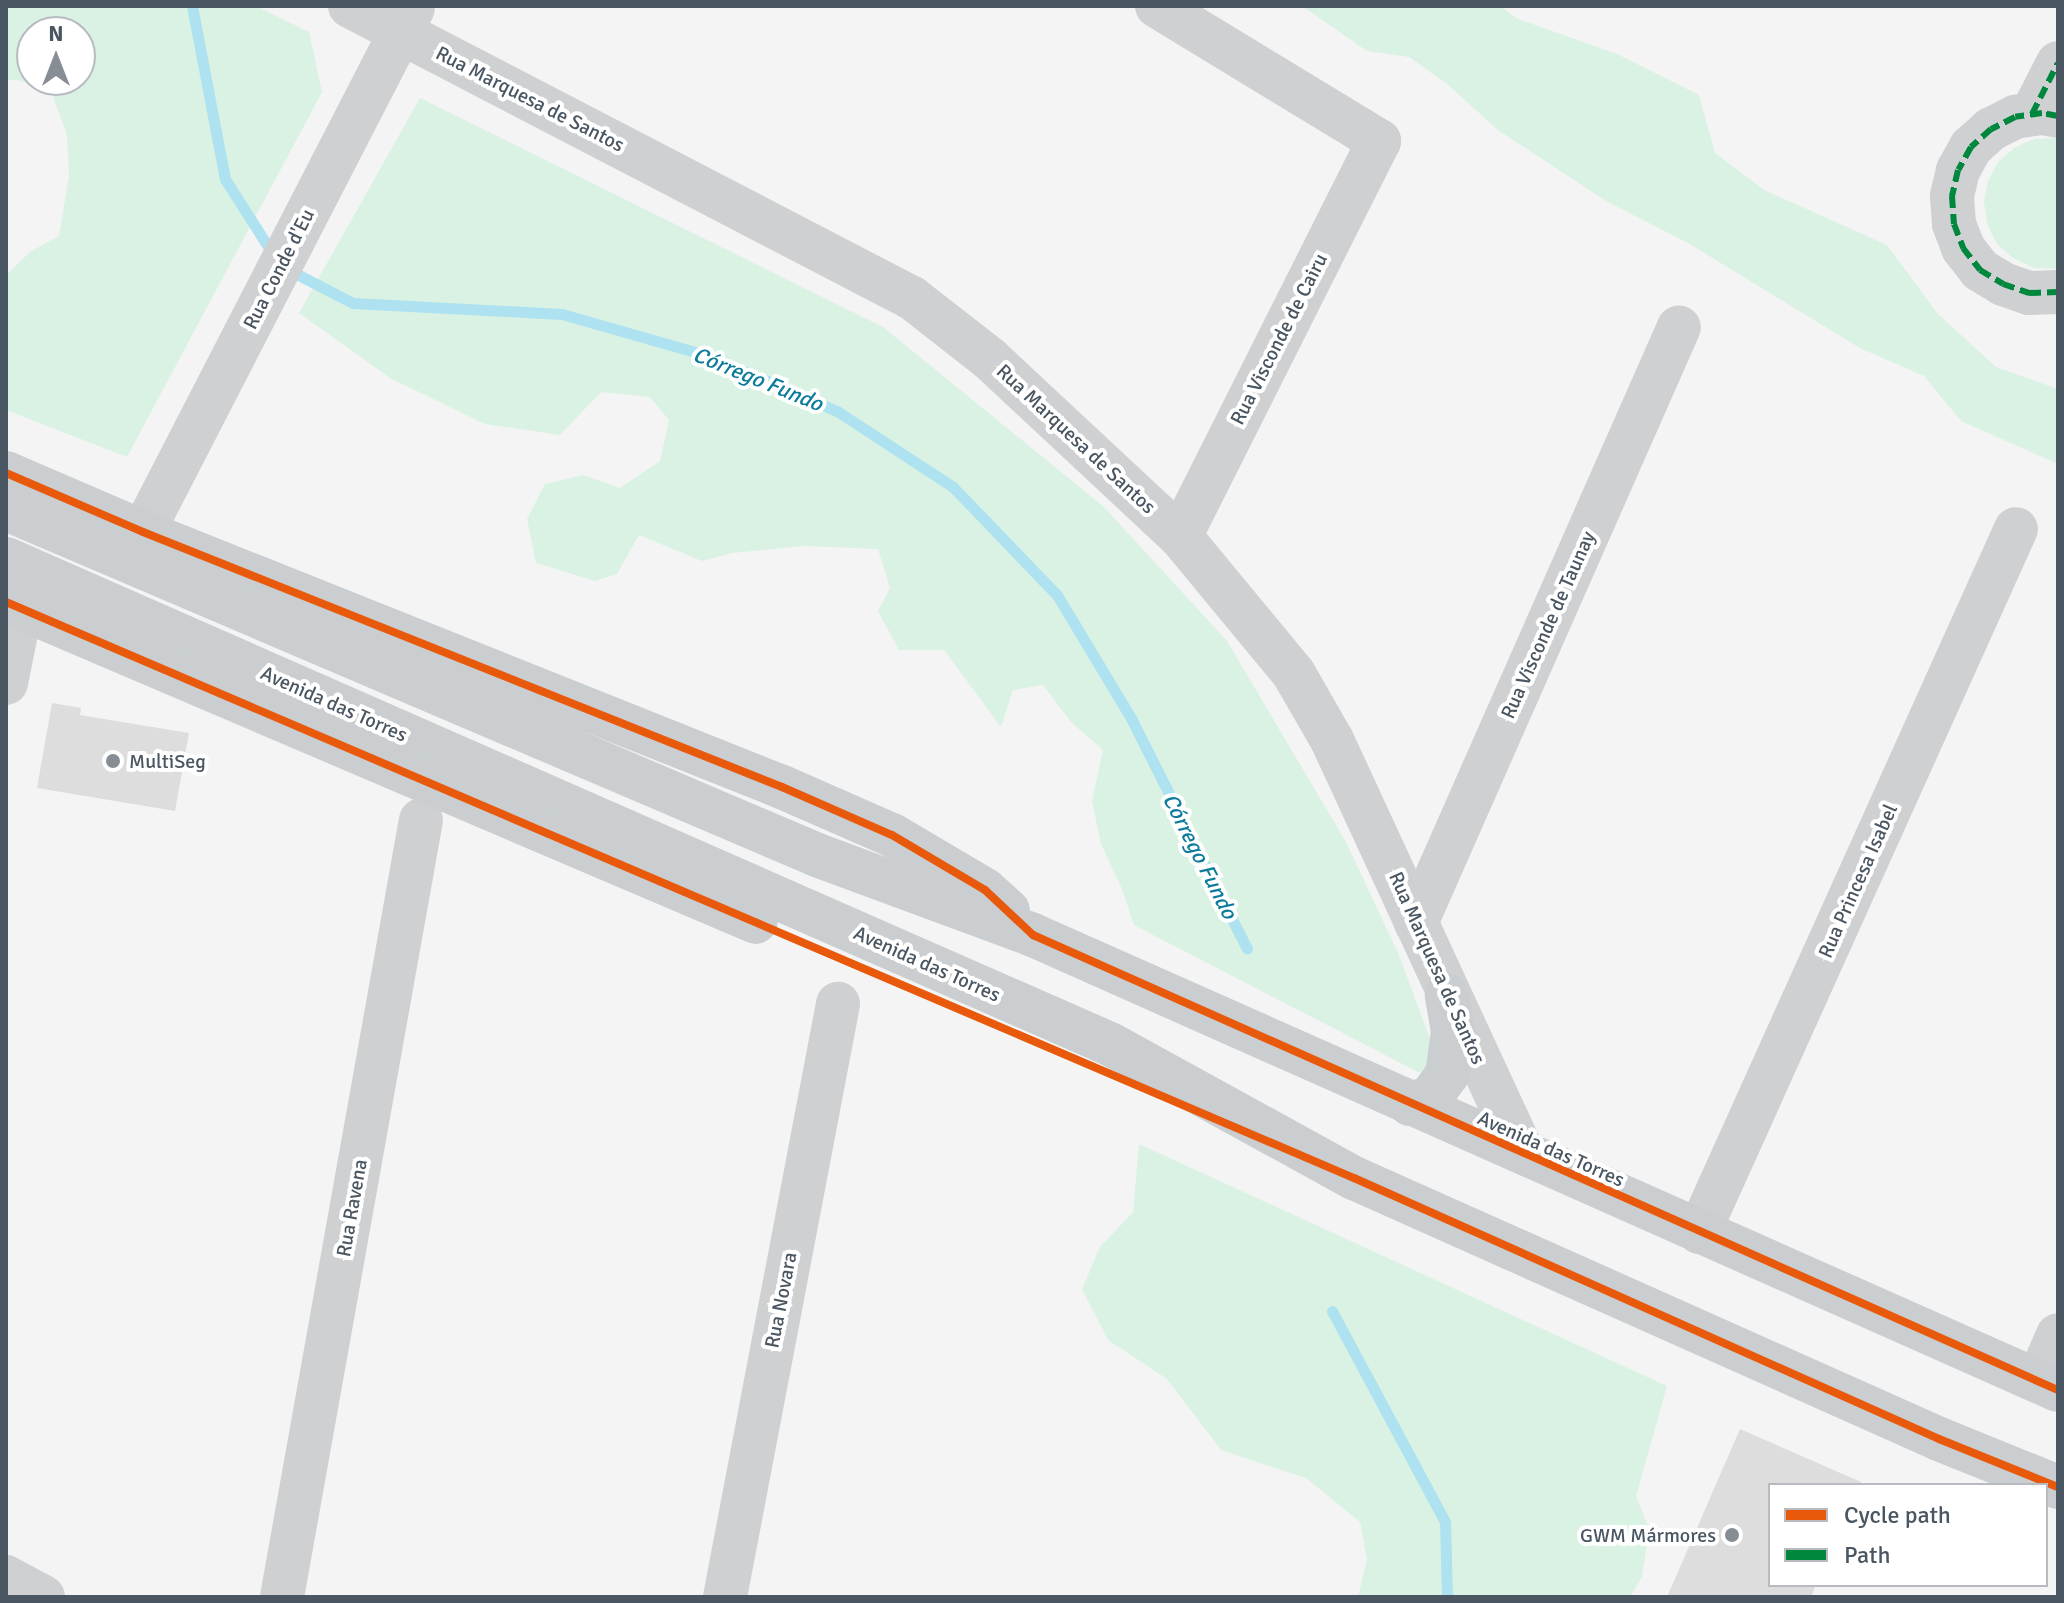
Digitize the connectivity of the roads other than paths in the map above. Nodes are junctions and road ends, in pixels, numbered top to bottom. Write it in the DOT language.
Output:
graph roads {
  1 [pos="350,6"];
  2 [pos="1157,6"];
  3 [pos="407,19"];
  4 [pos="2058,63"];
  5 [pos="2045,115"];
  6 [pos="2057,293"];
  7 [pos="1679,327"];
  8 [pos="6,473"];
  9 [pos="6,509"];
  10 [pos="2016,529"];
  11 [pos="143,532"];
  12 [pos="1180,536"];
  13 [pos="6,559"];
  14 [pos="13,605"];
  15 [pos="6,683"];
  16 [pos="421,820"];
  17 [pos="1416,923"];
  18 [pos="1033,935"];
  19 [pos="1447,996"];
  20 [pos="838,1004"];
  21 [pos="1410,1104"];
  22 [pos="1522,1152"];
  23 [pos="1354,1178"];
  24 [pos="1699,1232"];
  25 [pos="2058,1335"];
  26 [pos="2048,1385"];
  27 [pos="2058,1487"];
  28 [pos="6,1577"];
  29 [pos="43,1597"];
  30 [pos="282,1597"];
  31 [pos="725,1597"];
  1 -- 3 [label="street, Rua Marquesa de Santos"];
  2 -- 12 [label="street, Rua Visconde de Cairu"];
  3 -- 11 [label="street, Rua Conde d'Eu"];
  3 -- 12 [label="street, Rua Marquesa de Santos"];
  4 -- 5 [label="street"];
  5 -- 6 [label="street"];
  7 -- 17 [label="street, Rua Visconde de Taunay"];
  8 -- 11 [label="main road"];
  9 -- 18 [label="main road, Avenida das Torres"];
  10 -- 24 [label="street, Rua Princesa Isabel"];
  11 -- 18 [label="main road"];
  12 -- 17 [label="street, Rua Marquesa de Santos"];
  13 -- 23 [label="main road, Avenida das Torres"];
  14 -- 15 [label="street"];
  14 -- 23 [label="main road"];
  16 -- 30 [label="street, Rua Ravena"];
  17 -- 19 [label="street, Rua Marquesa de Santos"];
  18 -- 21 [label="main road, Avenida das Torres"];
  19 -- 21 [label="main road"];
  19 -- 22 [label="street, Rua Marquesa de Santos"];
  20 -- 31 [label="street, Rua Novara"];
  21 -- 22 [label="main road, Avenida das Torres"];
  22 -- 24 [label="main road, Avenida das Torres"];
  23 -- 27 [label="main road, Avenida das Torres"];
  24 -- 26 [label="main road, Avenida das Torres"];
  25 -- 26 [label="street"];
  28 -- 29 [label="street"];
}
